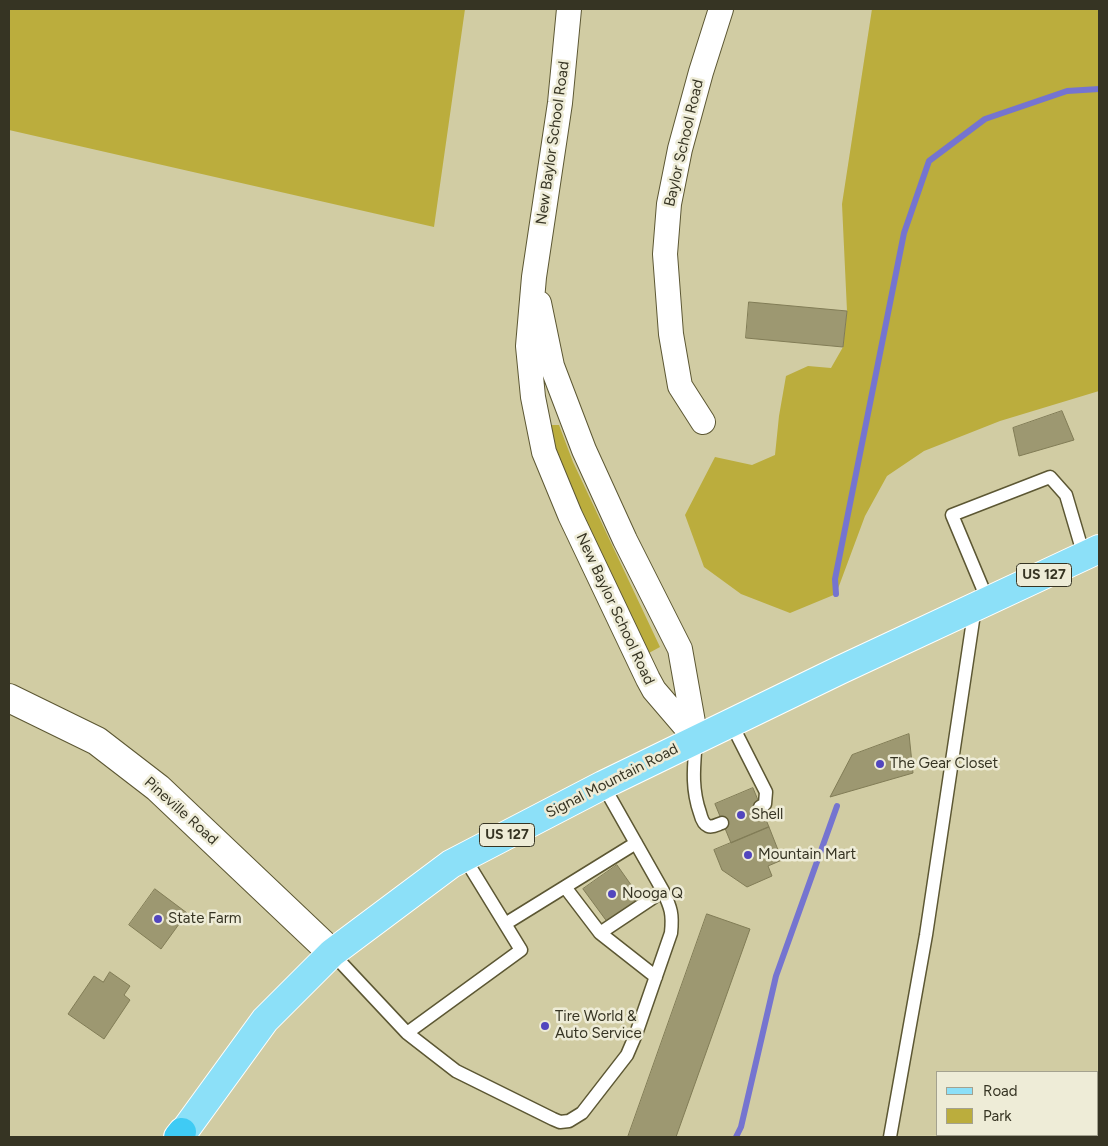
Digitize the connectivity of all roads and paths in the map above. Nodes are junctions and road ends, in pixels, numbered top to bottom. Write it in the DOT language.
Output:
graph roads {
  1 [pos="569,9"];
  2 [pos="721,9"];
  3 [pos="534,277"];
  4 [pos="703,422"];
  5 [pos="1092,552"];
  6 [pos="981,604"];
  7 [pos="9,698"];
  8 [pos="731,723"];
  9 [pos="696,740"];
  10 [pos="603,785"];
  11 [pos="760,807"];
  12 [pos="722,823"];
  13 [pos="636,843"];
  14 [pos="464,857"];
  15 [pos="565,887"];
  16 [pos="663,891"];
  17 [pos="505,924"];
  18 [pos="600,933"];
  19 [pos="332,954"];
  20 [pos="656,977"];
  21 [pos="407,1034"];
  22 [pos="180,1135"];
  23 [pos="890,1137"];
  1 -- 3 [label="street, New Baylor School Road"];
  2 -- 4 [label="street, Baylor School Road"];
  3 -- 9 [label="street, New Baylor School Road"];
  3 -- 9 [label="street, New Baylor School Road"];
  5 -- 6 [label="main road, Signal Mountain Road / US 127"];
  5 -- 6 [label="lane"];
  6 -- 8 [label="main road, Signal Mountain Road / US 127"];
  6 -- 23 [label="lane"];
  7 -- 19 [label="main road, Pineville Road"];
  8 -- 9 [label="main road, Signal Mountain Road / US 127"];
  8 -- 11 [label="lane"];
  9 -- 10 [label="main road, Signal Mountain Road / US 127"];
  9 -- 12 [label="lane"];
  10 -- 13 [label="lane"];
  10 -- 14 [label="main road, Signal Mountain Road / US 127"];
  13 -- 15 [label="lane"];
  13 -- 16 [label="lane"];
  14 -- 17 [label="lane"];
  14 -- 19 [label="main road, Signal Mountain Road / US 127"];
  15 -- 17 [label="lane"];
  15 -- 18 [label="lane"];
  16 -- 18 [label="lane"];
  16 -- 20 [label="lane"];
  17 -- 21 [label="lane"];
  18 -- 20 [label="lane"];
  19 -- 21 [label="lane"];
  19 -- 22 [label="main road, Signal Mountain Road / US 127"];
  20 -- 21 [label="lane"];
}
